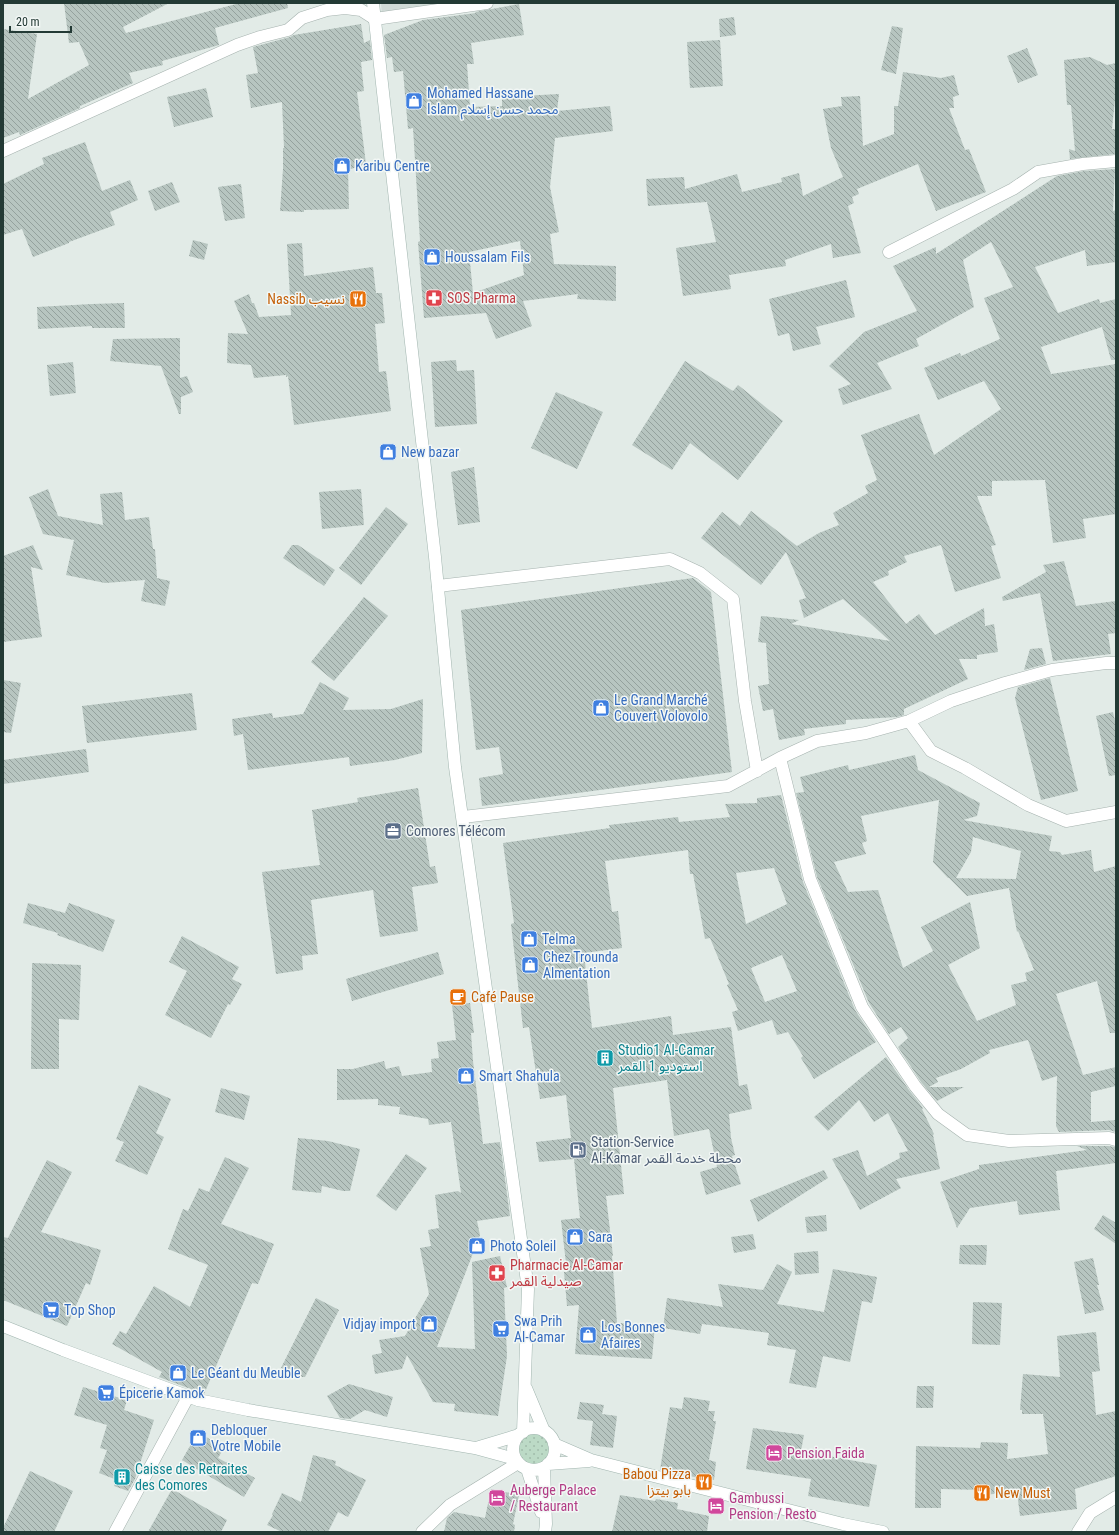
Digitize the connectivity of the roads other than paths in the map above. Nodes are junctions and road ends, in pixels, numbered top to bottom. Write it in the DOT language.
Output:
graph roads {
  1 [pos="373,3"];
  2 [pos="487,3"];
  3 [pos="375,19"];
  4 [pos="3,151"];
  5 [pos="1116,161"];
  6 [pos="889,252"];
  7 [pos="438,586"];
  8 [pos="1116,663"];
  9 [pos="909,721"];
  10 [pos="780,758"];
  11 [pos="757,771"];
  12 [pos="1116,812"];
  13 [pos="463,817"];
  14 [pos="1116,1140"];
  15 [pos="3,1326"];
  16 [pos="525,1385"];
  17 [pos="188,1396"];
  18 [pos="544,1431"];
  19 [pos="521,1434"];
  20 [pos="554,1444"];
  21 [pos="475,1448"];
  22 [pos="591,1460"];
  23 [pos="520,1464"];
  24 [pos="546,1466"];
  25 [pos="1116,1497"];
  26 [pos="546,1528"];
  27 [pos="115,1532"];
  28 [pos="422,1532"];
  29 [pos="883,1532"];
  30 [pos="1078,1532"];
  1 -- 3 [label="street"];
  2 -- 3 [label="street"];
  3 -- 4 [label="street"];
  3 -- 7 [label="street"];
  5 -- 6 [label="street"];
  7 -- 11 [label="street"];
  7 -- 13 [label="street"];
  8 -- 9 [label="street"];
  9 -- 10 [label="street"];
  9 -- 12 [label="street"];
  10 -- 11 [label="street"];
  10 -- 14 [label="street"];
  11 -- 13 [label="street"];
  13 -- 16 [label="street"];
  15 -- 17 [label="street"];
  16 -- 18 [label="street"];
  16 -- 19 [label="street"];
  17 -- 21 [label="street"];
  17 -- 27 [label="street"];
  18 -- 19 [label="street"];
  18 -- 20 [label="street"];
  19 -- 21 [label="street"];
  19 -- 23 [label="street"];
  20 -- 22 [label="street"];
  20 -- 24 [label="street"];
  21 -- 23 [label="street"];
  22 -- 24 [label="street"];
  22 -- 29 [label="street"];
  23 -- 24 [label="street"];
  23 -- 26 [label="street"];
  23 -- 28 [label="street"];
  24 -- 26 [label="street"];
  25 -- 30 [label="street"];
}
